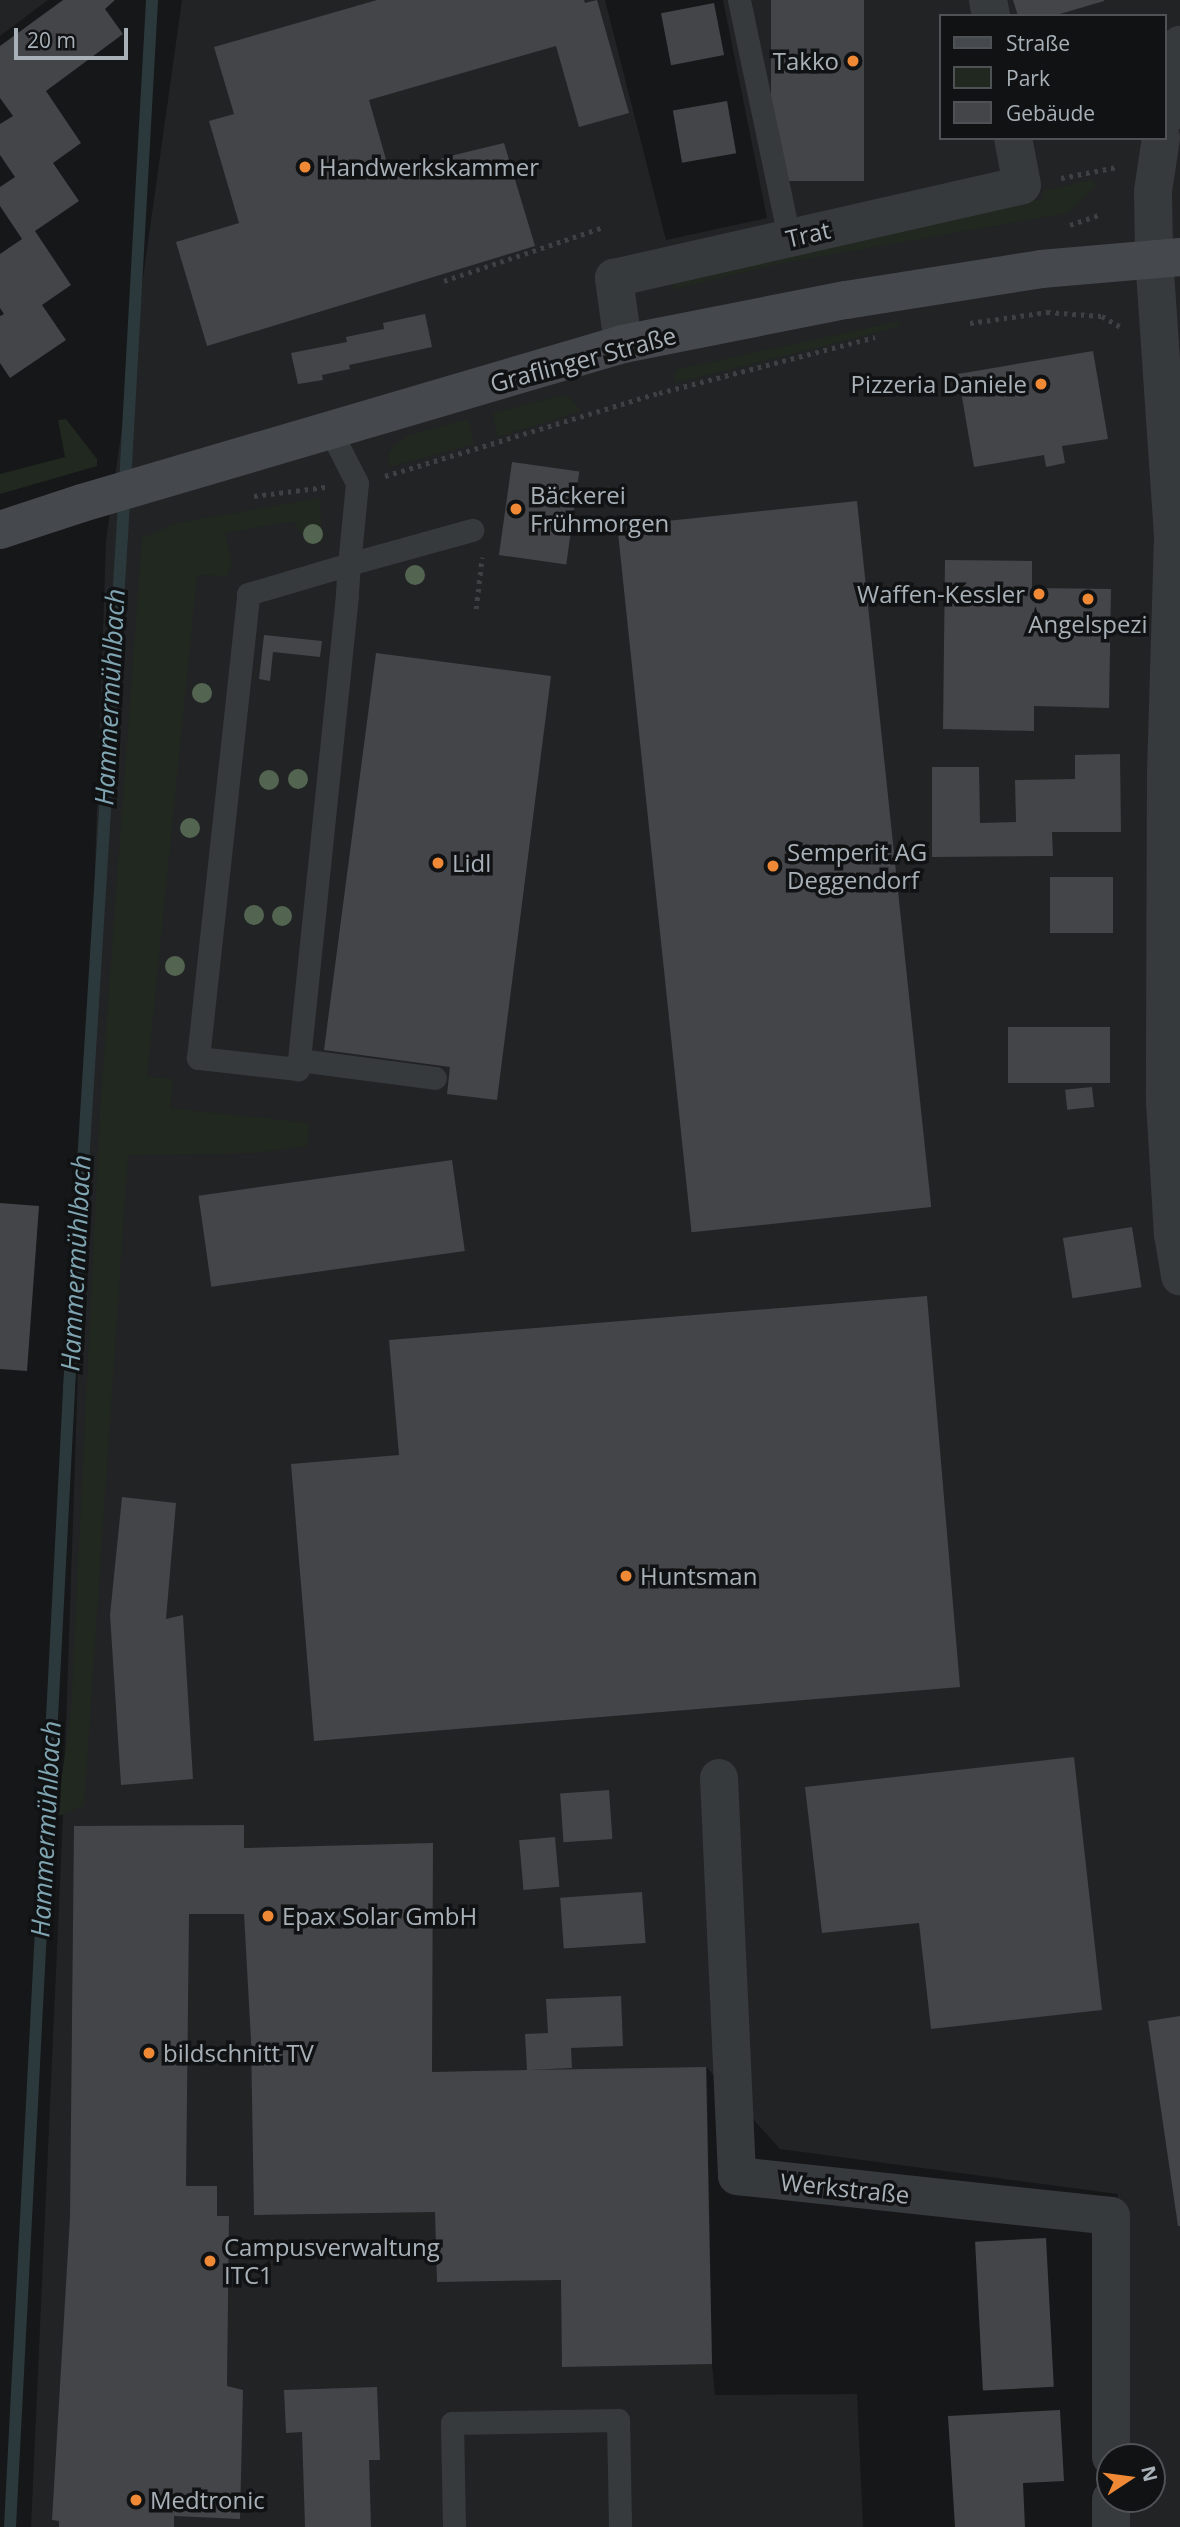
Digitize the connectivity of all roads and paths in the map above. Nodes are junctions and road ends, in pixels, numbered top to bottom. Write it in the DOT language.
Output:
graph roads {
  1 [pos="740,0"];
  2 [pos="1177,69"];
  3 [pos="1166,110"];
  4 [pos="1013,140"];
  5 [pos="1161,140"];
  6 [pos="1118,167"];
  7 [pos="1022,185"];
  8 [pos="601,228"];
  9 [pos="789,238"];
  10 [pos="1167,257"];
  11 [pos="444,281"];
  12 [pos="968,323"];
  13 [pos="1125,326"];
  14 [pos="889,334"];
  15 [pos="623,344"];
  16 [pos="331,432"];
  17 [pos="1175,463"];
  18 [pos="357,483"];
  19 [pos="247,496"];
  20 [pos="0,530"];
  21 [pos="472,530"];
  22 [pos="483,553"];
  23 [pos="349,564"];
  24 [pos="476,609"];
  25 [pos="1173,772"];
  26 [pos="299,1060"];
  27 [pos="435,1078"];
  28 [pos="1180,1276"];
  29 [pos="719,1778"];
  30 [pos="1111,2443"];
  31 [pos="454,2527"];
  32 [pos="620,2527"];
  1 -- 9 [label="lane"];
  2 -- 3 [label="street"];
  4 -- 7 [label="street"];
  5 -- 10 [label="street"];
  6 -- 7 [label="path"];
  7 -- 9 [label="street, Trat"];
  8 -- 11 [label="path"];
  9 -- 15 [label="street, Trat"];
  10 -- 15 [label="street, Graflinger Straße"];
  10 -- 17 [label="street"];
  12 -- 13 [label="path"];
  14 -- 18 [label="path"];
  15 -- 16 [label="street, Graflinger Straße"];
  16 -- 18 [label="lane"];
  16 -- 20 [label="street, Graflinger Straße"];
  17 -- 25 [label="street"];
  18 -- 19 [label="path"];
  18 -- 23 [label="lane"];
  21 -- 23 [label="lane"];
  22 -- 24 [label="path"];
  23 -- 26 [label="lane"];
  23 -- 26 [label="lane"];
  25 -- 28 [label="street"];
  26 -- 27 [label="lane"];
  29 -- 30 [label="street, Werkstraße"];
  31 -- 32 [label="lane"];
}
